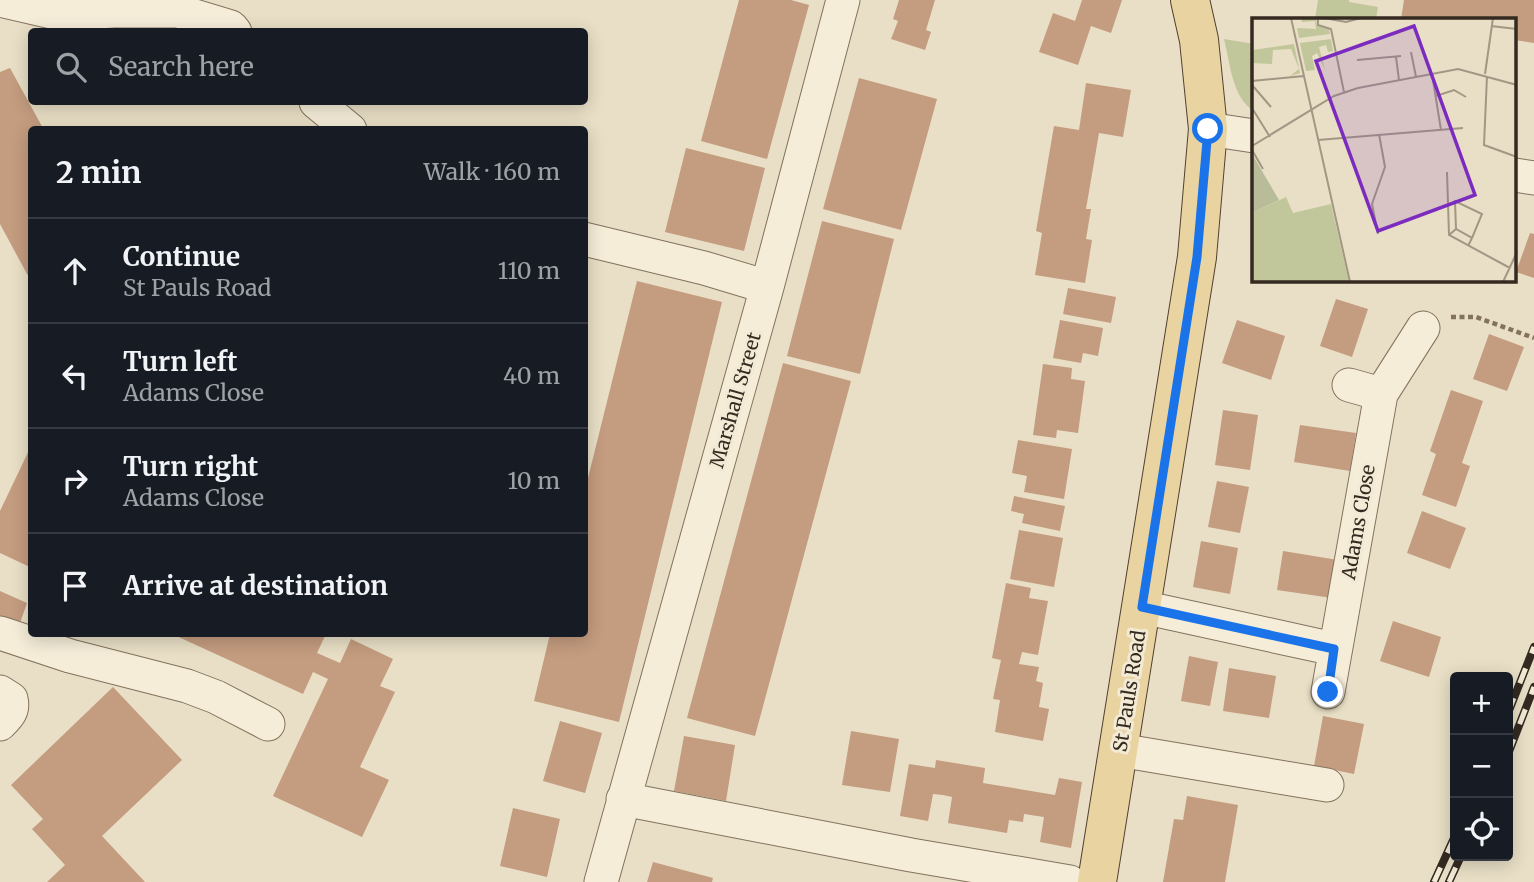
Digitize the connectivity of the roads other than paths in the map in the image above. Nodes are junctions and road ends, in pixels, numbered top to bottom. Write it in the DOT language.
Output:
graph roads {
  1 [pos="843,0"];
  2 [pos="1190,0"];
  3 [pos="0,1"];
  4 [pos="232,28"];
  5 [pos="320,105"];
  6 [pos="345,126"];
  7 [pos="1208,129"];
  8 [pos="1252,136"];
  9 [pos="1516,175"];
  10 [pos="1534,178"];
  11 [pos="588,240"];
  12 [pos="767,287"];
  13 [pos="1423,328"];
  14 [pos="1349,385"];
  15 [pos="1381,394"];
  16 [pos="1142,607"];
  17 [pos="0,633"];
  18 [pos="1334,649"];
  19 [pos="0,692"];
  20 [pos="1328,692"];
  21 [pos="0,724"];
  22 [pos="268,724"];
  23 [pos="1119,750"];
  24 [pos="1327,785"];
  25 [pos="623,799"];
  26 [pos="909,868"];
  27 [pos="601,882"];
  28 [pos="1070,882"];
  29 [pos="1097,882"];
  1 -- 12 [label="street, Marshall Street"];
  2 -- 7 [label="main road, St Pauls Road"];
  3 -- 4 [label="street"];
  5 -- 6 [label="street"];
  7 -- 8 [label="street"];
  7 -- 16 [label="main road, St Pauls Road"];
  9 -- 10 [label="street"];
  11 -- 12 [label="street"];
  12 -- 25 [label="street, Marshall Street"];
  13 -- 15 [label="street, Adams Close"];
  14 -- 15 [label="street"];
  15 -- 18 [label="street, Adams Close"];
  16 -- 18 [label="street"];
  16 -- 23 [label="main road, St Pauls Road"];
  17 -- 22 [label="street"];
  18 -- 20 [label="street, Adams Close"];
  19 -- 21 [label="street"];
  23 -- 24 [label="street"];
  23 -- 29 [label="main road, St Pauls Road"];
  25 -- 26 [label="street"];
  25 -- 27 [label="street, Marshall Street"];
  26 -- 28 [label="street"];
}
